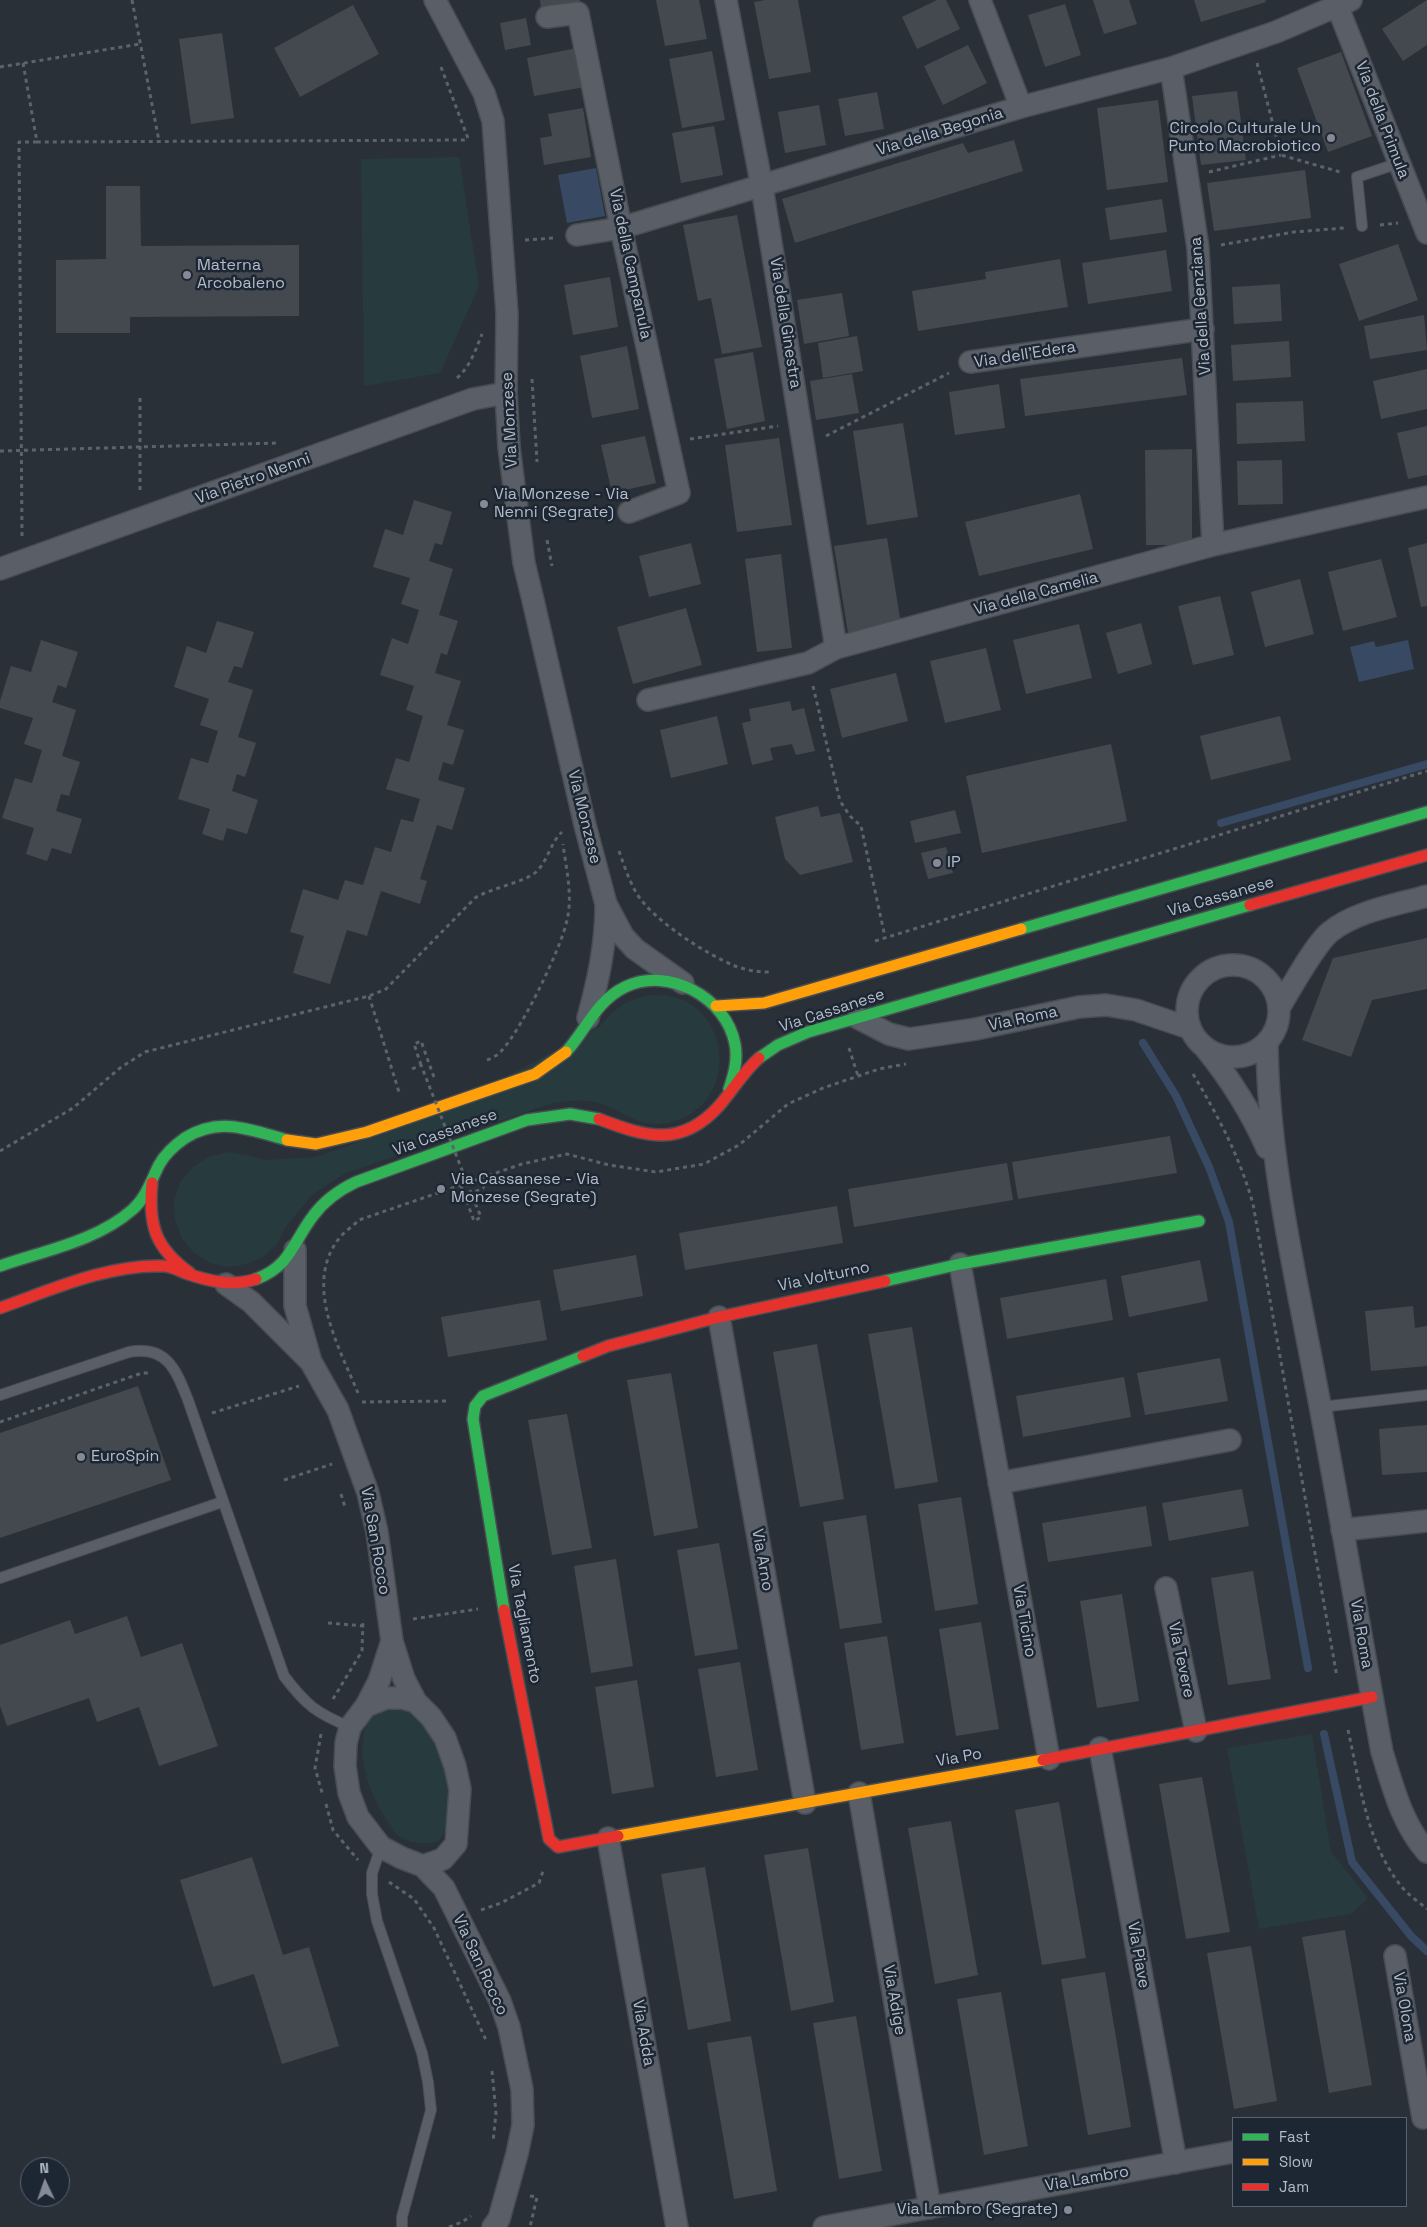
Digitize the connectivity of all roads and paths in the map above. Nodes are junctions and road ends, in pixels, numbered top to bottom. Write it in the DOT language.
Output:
graph roads {
  1 [pos="132,0"];
  2 [pos="435,0"];
  3 [pos="726,0"];
  4 [pos="980,0"];
  5 [pos="1341,2"];
  6 [pos="547,18"];
  7 [pos="1251,40"];
  8 [pos="140,44"];
  9 [pos="23,63"];
  10 [pos="0,67"];
  11 [pos="1171,68"];
  12 [pos="1021,107"];
  13 [pos="468,140"];
  14 [pos="159,141"];
  15 [pos="37,142"];
  16 [pos="1281,155"];
  17 [pos="1399,163"];
  18 [pos="1188,176"];
  19 [pos="1356,177"];
  20 [pos="762,187"];
  21 [pos="1362,226"];
  22 [pos="1424,227"];
  23 [pos="622,228"];
  24 [pos="577,235"];
  25 [pos="522,241"];
  26 [pos="1198,248"];
  27 [pos="1203,329"];
  28 [pos="482,333"];
  29 [pos="970,362"];
  30 [pos="532,376"];
  31 [pos="506,393"];
  32 [pos="140,395"];
  33 [pos="458,405"];
  34 [pos="801,423"];
  35 [pos="668,442"];
  36 [pos="140,447"];
  37 [pos="805,447"];
  38 [pos="21,450"];
  39 [pos="0,451"];
  40 [pos="302,461"];
  41 [pos="538,472"];
  42 [pos="140,490"];
  43 [pos="1427,497"];
  44 [pos="629,512"];
  45 [pos="547,537"];
  46 [pos="1213,545"];
  47 [pos="22,561"];
  48 [pos="0,569"];
  49 [pos="553,574"];
  50 [pos="836,648"];
  51 [pos="808,663"];
  52 [pos="648,700"];
  53 [pos="1427,771"];
  54 [pos="1427,812"];
  55 [pos="616,844"];
  56 [pos="1427,855"];
  57 [pos="1427,896"];
  58 [pos="606,904"];
  59 [pos="885,937"];
  60 [pos="868,943"];
  61 [pos="777,971"];
  62 [pos="685,985"];
  63 [pos="369,996"];
  64 [pos="716,1006"];
  65 [pos="1279,1008"];
  66 [pos="588,1018"];
  67 [pos="858,1018"];
  68 [pos="1190,1028"];
  69 [pos="1267,1043"];
  70 [pos="849,1048"];
  71 [pos="1206,1049"];
  72 [pos="482,1063"];
  73 [pos="908,1064"];
  74 [pos="421,1065"];
  75 [pos="412,1069"];
  76 [pos="1190,1069"];
  77 [pos="858,1076"];
  78 [pos="442,1077"];
  79 [pos="404,1090"];
  80 [pos="724,1099"];
  81 [pos="0,1151"];
  82 [pos="1275,1167"];
  83 [pos="481,1179"];
  84 [pos="152,1182"];
  85 [pos="461,1186"];
  86 [pos="471,1193"];
  87 [pos="1199,1221"];
  88 [pos="295,1250"];
  89 [pos="960,1264"];
  90 [pos="0,1266"];
  91 [pos="192,1275"];
  92 [pos="226,1284"];
  93 [pos="0,1308"];
  94 [pos="719,1317"];
  95 [pos="311,1362"];
  96 [pos="0,1395"];
  97 [pos="1427,1395"];
  98 [pos="361,1401"];
  99 [pos="475,1406"];
  100 [pos="1321,1407"];
  101 [pos="338,1410"];
  102 [pos="1230,1440"];
  103 [pos="332,1464"];
  104 [pos="284,1480"];
  105 [pos="999,1483"];
  106 [pos="222,1502"];
  107 [pos="1427,1521"];
  108 [pos="1342,1530"];
  109 [pos="0,1578"];
  110 [pos="1166,1588"];
  111 [pos="503,1605"];
  112 [pos="328,1623"];
  113 [pos="390,1632"];
  114 [pos="1372,1697"];
  115 [pos="416,1702"];
  116 [pos="1342,1702"];
  117 [pos="366,1706"];
  118 [pos="350,1727"];
  119 [pos="1196,1731"];
  120 [pos="1100,1748"];
  121 [pos="1049,1759"];
  122 [pos="859,1793"];
  123 [pos="805,1803"];
  124 [pos="608,1838"];
  125 [pos="552,1843"];
  126 [pos="381,1847"];
  127 [pos="1427,1852"];
  128 [pos="433,1863"];
  129 [pos="1427,1910"];
  130 [pos="458,1918"];
  131 [pos="434,1928"];
  132 [pos="1395,1956"];
  133 [pos="1418,2118"];
  134 [pos="1232,2152"];
  135 [pos="1176,2163"];
  136 [pos="930,2208"];
  137 [pos="497,2224"];
  138 [pos="402,2227"];
  139 [pos="677,2227"];
  140 [pos="824,2227"];
  1 -- 8 [label="path"];
  2 -- 31 [label="street, Via Monzese"];
  3 -- 20 [label="street, Via della Ginestra"];
  4 -- 12 [label="street"];
  5 -- 7 [label="street, Via della Begonia"];
  5 -- 17 [label="street, Via della Primula"];
  6 -- 23 [label="street, Via della Campanula"];
  7 -- 11 [label="street, Via della Begonia"];
  7 -- 16 [label="path"];
  8 -- 9 [label="path"];
  8 -- 14 [label="path"];
  9 -- 10 [label="path"];
  9 -- 15 [label="path"];
  11 -- 12 [label="street, Via della Begonia"];
  11 -- 18 [label="street, Via della Genziana"];
  12 -- 20 [label="street, Via della Begonia"];
  13 -- 14 [label="path"];
  14 -- 15 [label="path"];
  15 -- 38 [label="path"];
  16 -- 18 [label="path"];
  16 -- 19 [label="path"];
  17 -- 19 [label="lane"];
  17 -- 22 [label="street, Via della Primula"];
  18 -- 26 [label="street, Via della Genziana"];
  19 -- 21 [label="lane"];
  20 -- 23 [label="street, Via della Begonia"];
  20 -- 34 [label="street, Via della Ginestra"];
  21 -- 22 [label="path"];
  21 -- 26 [label="path"];
  23 -- 24 [label="street, Via della Begonia"];
  23 -- 35 [label="street, Via della Campanula"];
  24 -- 25 [label="path"];
  26 -- 27 [label="street, Via della Genziana"];
  27 -- 29 [label="street, Via dell'Edera"];
  27 -- 46 [label="street, Via della Genziana"];
  28 -- 33 [label="path"];
  29 -- 37 [label="path, Via dell'Edera"];
  30 -- 41 [label="path"];
  31 -- 33 [label="street, Via Pietro Nenni"];
  31 -- 58 [label="street, Via Monzese"];
  32 -- 36 [label="path"];
  33 -- 40 [label="street, Via Pietro Nenni"];
  34 -- 35 [label="path"];
  34 -- 37 [label="street, Via della Ginestra"];
  35 -- 44 [label="street, Via della Campanula"];
  36 -- 38 [label="path"];
  36 -- 40 [label="path"];
  36 -- 42 [label="path"];
  37 -- 50 [label="street, Via della Ginestra"];
  38 -- 39 [label="path"];
  38 -- 47 [label="path"];
  40 -- 47 [label="street, Via Pietro Nenni"];
  43 -- 46 [label="street, Via della Camelia"];
  45 -- 49 [label="path"];
  46 -- 50 [label="street, Via della Camelia"];
  47 -- 48 [label="street, Via Pietro Nenni"];
  50 -- 51 [label="street, Via della Camelia"];
  51 -- 52 [label="street, Via della Camelia"];
  51 -- 59 [label="path"];
  53 -- 59 [label="path"];
  54 -- 64 [label="main road, Via Cassanese"];
  55 -- 61 [label="path"];
  56 -- 67 [label="main road, Via Cassanese"];
  57 -- 65 [label="street"];
  58 -- 62 [label="street"];
  58 -- 66 [label="street"];
  59 -- 60 [label="path"];
  62 -- 64 [label="main road, Via Cassanese"];
  62 -- 66 [label="main road, Via Cassanese"];
  63 -- 72 [label="path"];
  63 -- 79 [label="path"];
  63 -- 81 [label="path"];
  64 -- 80 [label="main road"];
  65 -- 68 [label="street"];
  65 -- 69 [label="street"];
  66 -- 84 [label="main road, Via Cassanese"];
  67 -- 68 [label="street, Via Roma"];
  67 -- 80 [label="main road, Via Cassanese"];
  68 -- 71 [label="street"];
  69 -- 71 [label="street"];
  69 -- 82 [label="street, Via Roma"];
  70 -- 77 [label="path"];
  71 -- 82 [label="street, Via Roma"];
  73 -- 77 [label="path"];
  74 -- 75 [label="path, bridge"];
  74 -- 78 [label="path"];
  74 -- 86 [label="path, bridge"];
  76 -- 116 [label="path"];
  77 -- 83 [label="path"];
  80 -- 88 [label="main road, Via Cassanese"];
  82 -- 100 [label="street, Via Roma"];
  83 -- 85 [label="path"];
  83 -- 86 [label="path, bridge"];
  84 -- 90 [label="main road, Via Cassanese"];
  84 -- 91 [label="main road"];
  85 -- 86 [label="path"];
  85 -- 98 [label="path"];
  87 -- 89 [label="main road, Via Volturno"];
  88 -- 92 [label="main road, Via Cassanese"];
  88 -- 95 [label="street, Via San Rocco"];
  89 -- 94 [label="main road, Via Volturno"];
  89 -- 105 [label="street, Via Ticino"];
  91 -- 92 [label="main road, Via Cassanese"];
  91 -- 93 [label="main road, Via Cassanese"];
  92 -- 95 [label="street, Via San Rocco"];
  94 -- 99 [label="main road, Via Volturno"];
  94 -- 123 [label="street, Via Arno"];
  95 -- 101 [label="street, Via San Rocco"];
  96 -- 106 [label="lane"];
  97 -- 100 [label="lane"];
  98 -- 99 [label="path"];
  98 -- 101 [label="path"];
  99 -- 111 [label="main road, Via Tagliamento"];
  100 -- 108 [label="street, Via Roma"];
  101 -- 113 [label="street, Via San Rocco"];
  102 -- 105 [label="street"];
  103 -- 104 [label="path"];
  105 -- 121 [label="street, Via Ticino"];
  106 -- 109 [label="lane"];
  106 -- 118 [label="lane"];
  107 -- 108 [label="street"];
  108 -- 114 [label="street, Via Roma"];
  110 -- 119 [label="street, Via Tevere"];
  111 -- 113 [label="path"];
  111 -- 125 [label="main road, Via Tagliamento"];
  112 -- 113 [label="path"];
  113 -- 115 [label="street, Via San Rocco"];
  113 -- 117 [label="street, Via San Rocco"];
  114 -- 116 [label="main road, Via Po"];
  114 -- 127 [label="street, Via Roma"];
  115 -- 117 [label="street"];
  115 -- 128 [label="street"];
  116 -- 119 [label="main road, Via Po"];
  116 -- 129 [label="path"];
  117 -- 118 [label="street"];
  118 -- 126 [label="street"];
  119 -- 120 [label="main road, Via Po"];
  120 -- 121 [label="main road, Via Po"];
  120 -- 135 [label="street, Via Piave"];
  121 -- 122 [label="main road, Via Po"];
  122 -- 123 [label="main road, Via Po"];
  122 -- 136 [label="street, Via Adige"];
  123 -- 124 [label="main road, Via Po"];
  124 -- 125 [label="main road, Via Po"];
  124 -- 139 [label="street, Via Adda"];
  125 -- 130 [label="path"];
  126 -- 128 [label="street"];
  126 -- 138 [label="lane"];
  128 -- 130 [label="street, Via San Rocco"];
  130 -- 131 [label="path"];
  130 -- 137 [label="street, Via San Rocco"];
  132 -- 133 [label="street, Via Olona"];
  134 -- 135 [label="street, Via Lambro"];
  135 -- 136 [label="street, Via Lambro"];
  136 -- 140 [label="street, Via Lambro"];
}
